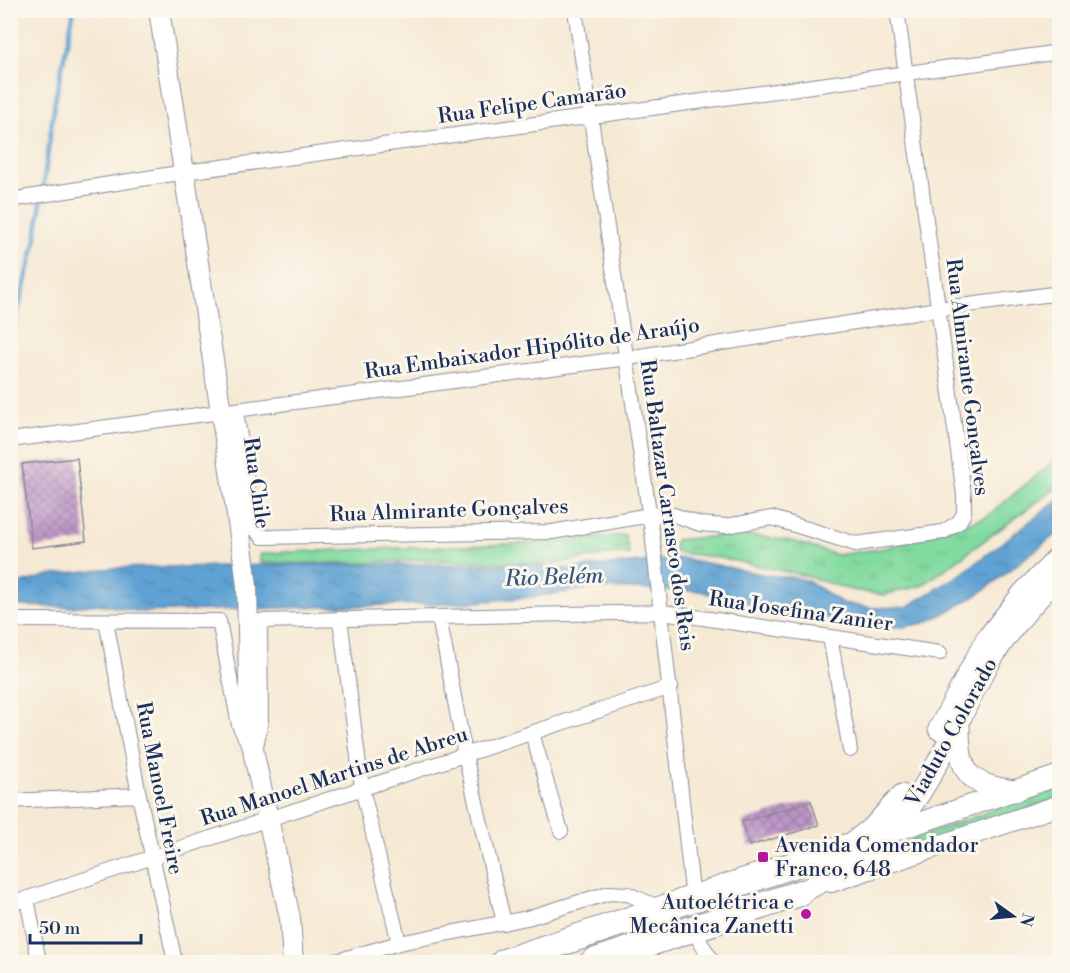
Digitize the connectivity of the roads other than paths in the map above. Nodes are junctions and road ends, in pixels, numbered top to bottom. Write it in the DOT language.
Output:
graph roads {
  1 [pos="159,10"];
  2 [pos="575,10"];
  3 [pos="897,10"];
  4 [pos="1059,52"];
  5 [pos="906,73"];
  6 [pos="591,116"];
  7 [pos="185,172"];
  8 [pos="10,200"];
  9 [pos="1059,294"];
  10 [pos="938,309"];
  11 [pos="627,358"];
  12 [pos="229,412"];
  13 [pos="10,441"];
  14 [pos="650,515"];
  15 [pos="1059,556"];
  16 [pos="1059,576"];
  17 [pos="662,608"];
  18 [pos="439,617"];
  19 [pos="340,619"];
  20 [pos="10,620"];
  21 [pos="106,621"];
  22 [pos="830,637"];
  23 [pos="940,653"];
  24 [pos="670,687"];
  25 [pos="959,720"];
  26 [pos="532,733"];
  27 [pos="850,750"];
  28 [pos="254,755"];
  29 [pos="465,755"];
  30 [pos="1059,775"];
  31 [pos="362,788"];
  32 [pos="1014,790"];
  33 [pos="139,795"];
  34 [pos="10,801"];
  35 [pos="1059,805"];
  36 [pos="268,819"];
  37 [pos="561,831"];
  38 [pos="889,833"];
  39 [pos="847,847"];
  40 [pos="152,857"];
  41 [pos="800,893"];
  42 [pos="27,898"];
  43 [pos="693,899"];
  44 [pos="10,904"];
  45 [pos="662,909"];
  46 [pos="504,922"];
  47 [pos="692,929"];
  48 [pos="399,943"];
  49 [pos="643,953"];
  50 [pos="39,963"];
  51 [pos="175,963"];
  52 [pos="293,963"];
  53 [pos="333,963"];
  54 [pos="504,963"];
  55 [pos="593,963"];
  56 [pos="713,963"];
  1 -- 7 [label="main road, Rua Chile"];
  2 -- 6 [label="street, Rua Baltazar Carrasco dos Reis"];
  3 -- 5 [label="street, Rua Almirante Gonçalves"];
  4 -- 5 [label="street, Rua Felipe Camarão"];
  5 -- 6 [label="street, Rua Felipe Camarão"];
  5 -- 10 [label="street, Rua Almirante Gonçalves"];
  6 -- 7 [label="street, Rua Felipe Camarão"];
  6 -- 11 [label="street, Rua Baltazar Carrasco dos Reis"];
  7 -- 8 [label="street, Rua Felipe Camarão"];
  7 -- 12 [label="main road, Rua Chile"];
  9 -- 10 [label="street, Rua Embaixador Hipólito de Araújo"];
  10 -- 11 [label="street, Rua Embaixador Hipólito de Araújo"];
  10 -- 14 [label="street, Rua Almirante Gonçalves"];
  11 -- 12 [label="street, Rua Embaixador Hipólito de Araújo"];
  11 -- 14 [label="street, Rua Baltazar Carrasco dos Reis"];
  12 -- 13 [label="street, Rua Embaixador Hipólito de Araújo"];
  12 -- 14 [label="street, Rua Almirante Gonçalves"];
  12 -- 28 [label="main road, Rua Chile"];
  14 -- 17 [label="street, Rua Baltazar Carrasco dos Reis"];
  15 -- 39 [label="main road, Viaduto Colorado"];
  16 -- 25 [label="main road, Viaduto Colorado"];
  17 -- 18 [label="street, Rua Josefina Zanier"];
  17 -- 22 [label="street, Rua Josefina Zanier"];
  17 -- 24 [label="street, Rua Baltazar Carrasco dos Reis"];
  18 -- 19 [label="street, Rua Josefina Zanier"];
  18 -- 29 [label="street"];
  19 -- 28 [label="street, Rua Josefina Zanier"];
  19 -- 31 [label="street"];
  20 -- 21 [label="street"];
  21 -- 28 [label="street"];
  21 -- 33 [label="street, Rua Manoel Freire"];
  22 -- 23 [label="street, Rua Josefina Zanier"];
  22 -- 27 [label="street"];
  24 -- 26 [label="street, Rua Manoel Martins de Abreu"];
  24 -- 43 [label="street, Rua Baltazar Carrasco dos Reis"];
  25 -- 32 [label="main road"];
  25 -- 38 [label="main road, Viaduto Colorado"];
  26 -- 29 [label="street, Rua Manoel Martins de Abreu"];
  26 -- 37 [label="street"];
  28 -- 36 [label="main road, Rua Chile"];
  29 -- 31 [label="street, Rua Manoel Martins de Abreu"];
  29 -- 46 [label="street"];
  30 -- 32 [label="main road"];
  31 -- 36 [label="street, Rua Manoel Martins de Abreu"];
  31 -- 48 [label="street"];
  32 -- 38 [label="main road"];
  33 -- 34 [label="street"];
  33 -- 40 [label="street, Rua Manoel Freire"];
  35 -- 41 [label="main road"];
  36 -- 40 [label="street, Rua Manoel Martins de Abreu"];
  36 -- 52 [label="main road, Rua Chile"];
  38 -- 39 [label="main road"];
  38 -- 41 [label="main road, Viaduto Colorado"];
  39 -- 43 [label="highway"];
  40 -- 42 [label="street, Rua Manoel Martins de Abreu"];
  40 -- 51 [label="street, Rua Manoel Freire"];
  41 -- 47 [label="highway"];
  42 -- 44 [label="street, Rua Manoel Martins de Abreu"];
  42 -- 50 [label="street"];
  43 -- 45 [label="highway"];
  45 -- 46 [label="street"];
  45 -- 54 [label="highway"];
  46 -- 48 [label="street"];
  47 -- 49 [label="highway"];
  47 -- 56 [label="street"];
  48 -- 53 [label="street"];
  49 -- 55 [label="highway"];
}
